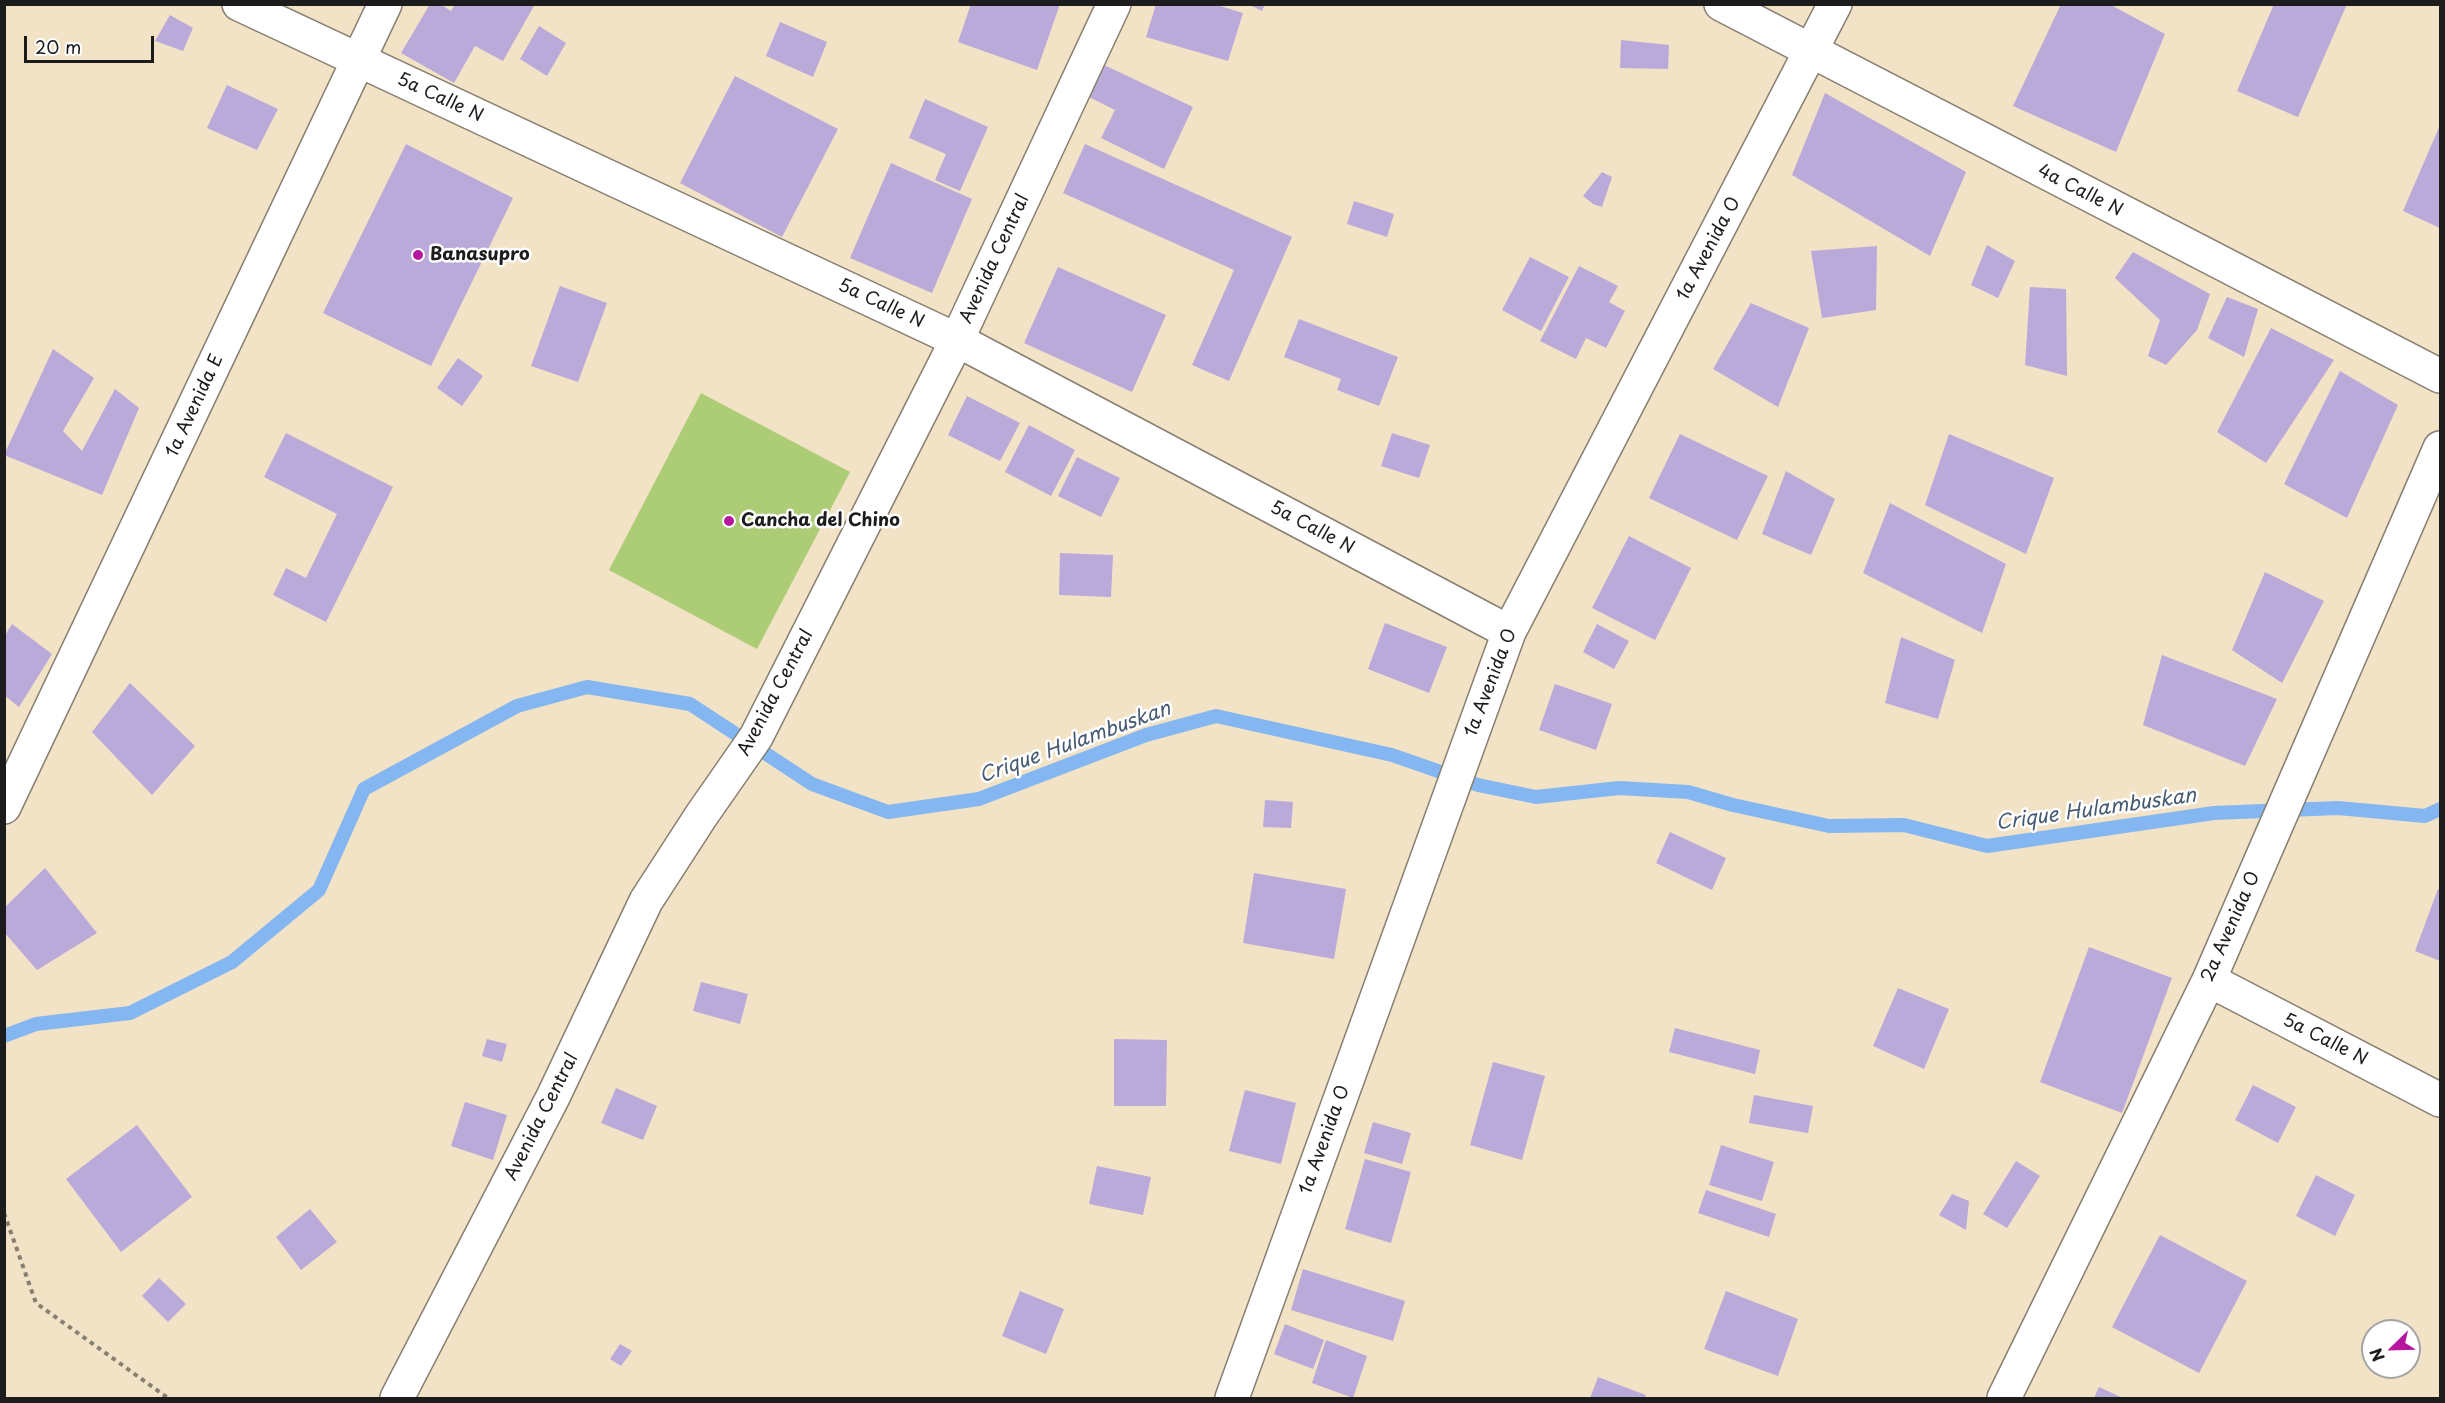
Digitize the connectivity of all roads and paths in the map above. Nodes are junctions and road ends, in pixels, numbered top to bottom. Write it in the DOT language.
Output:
graph roads {
  1 [pos="239,4"];
  2 [pos="385,4"];
  3 [pos="1114,4"];
  4 [pos="1721,4"];
  5 [pos="1835,4"];
  6 [pos="1811,52"];
  7 [pos="359,60"];
  8 [pos="957,340"];
  9 [pos="2440,376"];
  10 [pos="2440,448"];
  11 [pos="1509,632"];
  12 [pos="4,807"];
  13 [pos="2209,980"];
  14 [pos="2440,1100"];
  15 [pos="4,1213"];
  16 [pos="168,1398"];
  17 [pos="397,1398"];
  18 [pos="1232,1398"];
  19 [pos="2004,1398"];
  1 -- 7 [label="street, 5a Calle N"];
  2 -- 7 [label="street, 1a Avenida E"];
  3 -- 8 [label="street, Avenida Central"];
  4 -- 6 [label="street, 4a Calle N"];
  5 -- 6 [label="street, 1a Avenida O"];
  6 -- 9 [label="street, 4a Calle N"];
  6 -- 11 [label="street, 1a Avenida O"];
  7 -- 8 [label="street, 5a Calle N"];
  7 -- 12 [label="street, 1a Avenida E"];
  8 -- 11 [label="street, 5a Calle N"];
  8 -- 17 [label="street, Avenida Central"];
  10 -- 13 [label="street, 2a Avenida O"];
  11 -- 18 [label="street, 1a Avenida O"];
  13 -- 14 [label="street, 5a Calle N"];
  13 -- 19 [label="street, 2a Avenida O"];
  15 -- 16 [label="path"];
}
